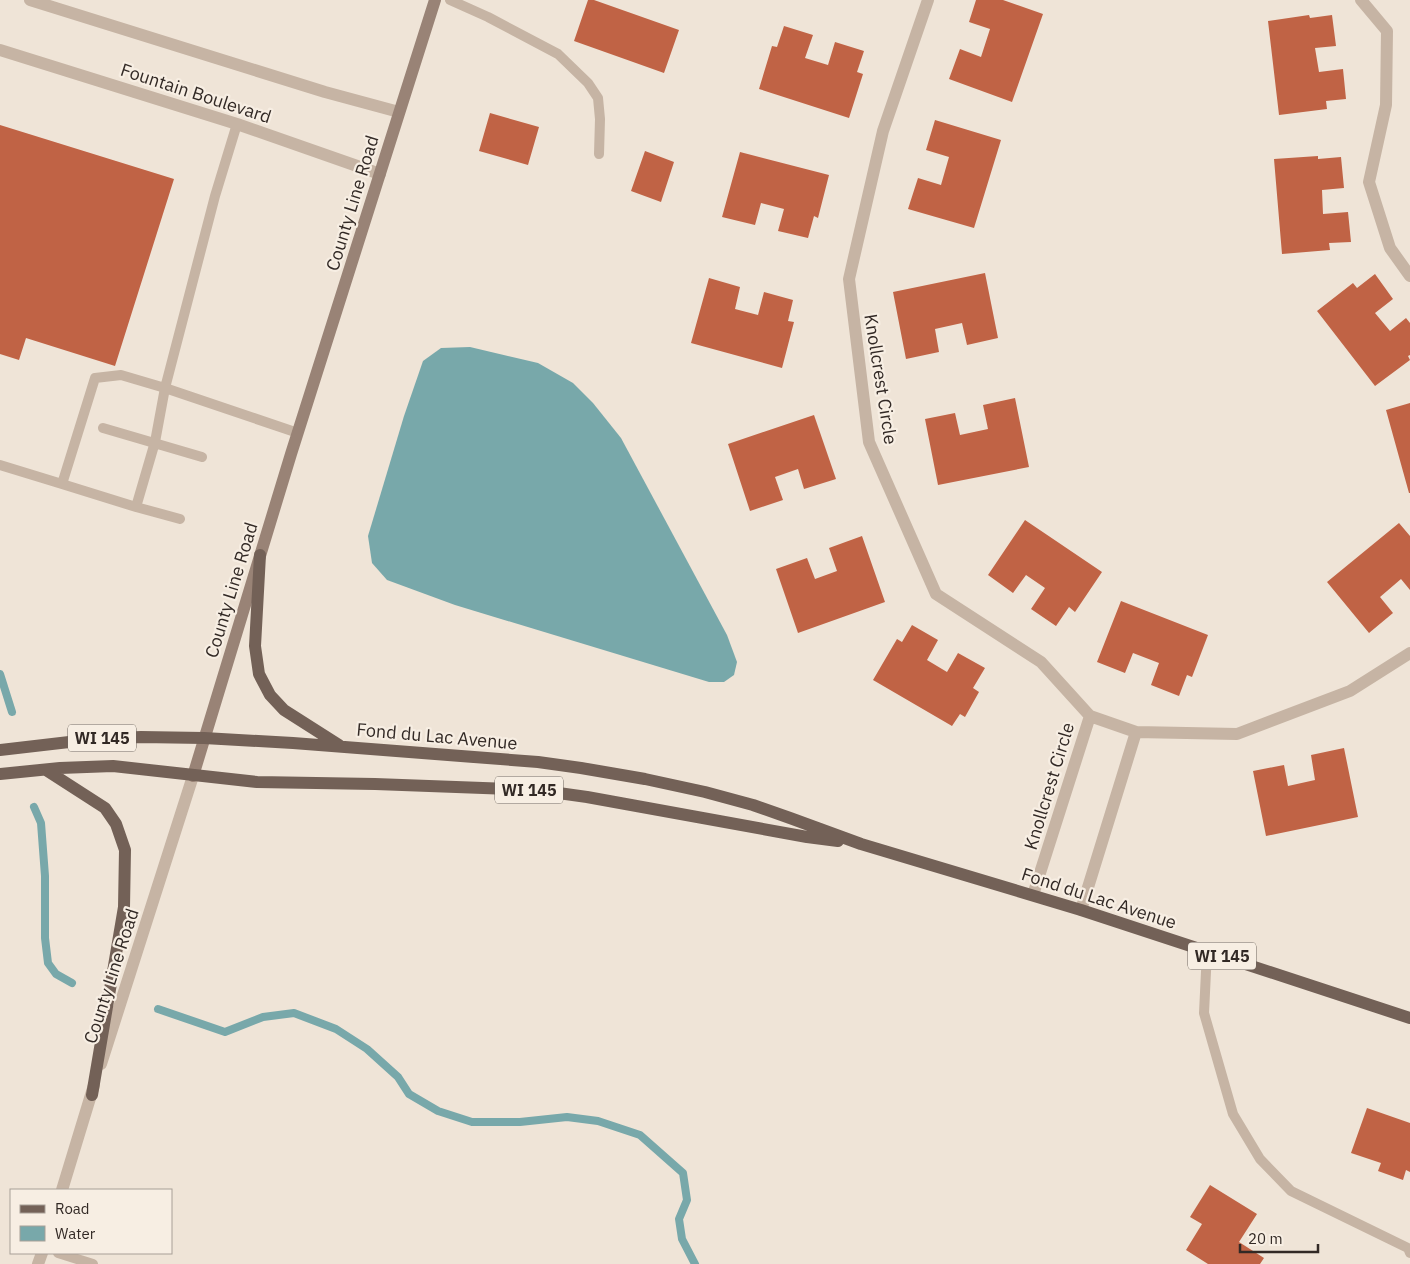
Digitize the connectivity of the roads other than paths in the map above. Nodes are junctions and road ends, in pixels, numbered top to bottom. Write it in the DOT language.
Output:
graph roads {
  1 [pos="30,0"];
  2 [pos="435,0"];
  3 [pos="450,0"];
  4 [pos="928,0"];
  5 [pos="1361,0"];
  6 [pos="0,50"];
  7 [pos="399,112"];
  8 [pos="237,124"];
  9 [pos="599,154"];
  10 [pos="380,174"];
  11 [pos="1410,276"];
  12 [pos="165,388"];
  13 [pos="103,428"];
  14 [pos="298,433"];
  15 [pos="155,442"];
  16 [pos="202,457"];
  17 [pos="0,465"];
  18 [pos="62,484"];
  19 [pos="136,507"];
  20 [pos="180,519"];
  21 [pos="260,555"];
  22 [pos="1410,654"];
  23 [pos="1090,716"];
  24 [pos="1136,732"];
  25 [pos="204,738"];
  26 [pos="341,746"];
  27 [pos="0,750"];
  28 [pos="46,770"];
  29 [pos="0,774"];
  30 [pos="193,776"];
  31 [pos="861,844"];
  32 [pos="1033,895"];
  33 [pos="1081,910"];
  34 [pos="1207,951"];
  35 [pos="1410,1018"];
  36 [pos="92,1094"];
  37 [pos="62,1189"];
  38 [pos="1410,1253"];
  39 [pos="61,1254"];
  40 [pos="93,1264"];
  1 -- 7 [label="street"];
  2 -- 7 [label="main road, County Line Road"];
  3 -- 9 [label="lane"];
  4 -- 23 [label="street, Knollcrest Circle"];
  5 -- 11 [label="street"];
  6 -- 8 [label="street, Fountain Boulevard"];
  7 -- 10 [label="main road, County Line Road"];
  8 -- 10 [label="street, Fountain Boulevard"];
  8 -- 12 [label="lane"];
  10 -- 14 [label="main road, County Line Road"];
  12 -- 14 [label="lane"];
  12 -- 15 [label="lane"];
  12 -- 18 [label="lane"];
  13 -- 15 [label="lane"];
  14 -- 21 [label="main road, County Line Road"];
  15 -- 16 [label="lane"];
  15 -- 19 [label="lane"];
  17 -- 18 [label="lane"];
  18 -- 19 [label="lane"];
  19 -- 20 [label="lane"];
  21 -- 25 [label="main road, County Line Road"];
  21 -- 26 [label="main road"];
  22 -- 24 [label="street, Knollcrest Circle"];
  23 -- 24 [label="street, Knollcrest Circle"];
  23 -- 32 [label="street, Knollcrest Circle"];
  24 -- 33 [label="street"];
  25 -- 26 [label="main road, Fond du Lac Avenue / WI 145"];
  25 -- 27 [label="main road, Fond du Lac Avenue / WI 145"];
  25 -- 30 [label="main road, County Line Road"];
  26 -- 31 [label="main road, Fond du Lac Avenue / WI 145"];
  28 -- 29 [label="main road, Fond du Lac Avenue / WI 145"];
  28 -- 30 [label="main road, Fond du Lac Avenue / WI 145"];
  28 -- 36 [label="main road"];
  30 -- 31 [label="main road, Fond du Lac Avenue / WI 145"];
  30 -- 36 [label="street, County Line Road"];
  31 -- 32 [label="main road, Fond du Lac Avenue / WI 145"];
  32 -- 33 [label="main road, Fond du Lac Avenue / WI 145"];
  33 -- 34 [label="main road, Fond du Lac Avenue / WI 145"];
  34 -- 35 [label="main road, Fond du Lac Avenue / WI 145"];
  34 -- 38 [label="lane"];
  36 -- 37 [label="street, County Line Road"];
  39 -- 40 [label="lane"];
}
